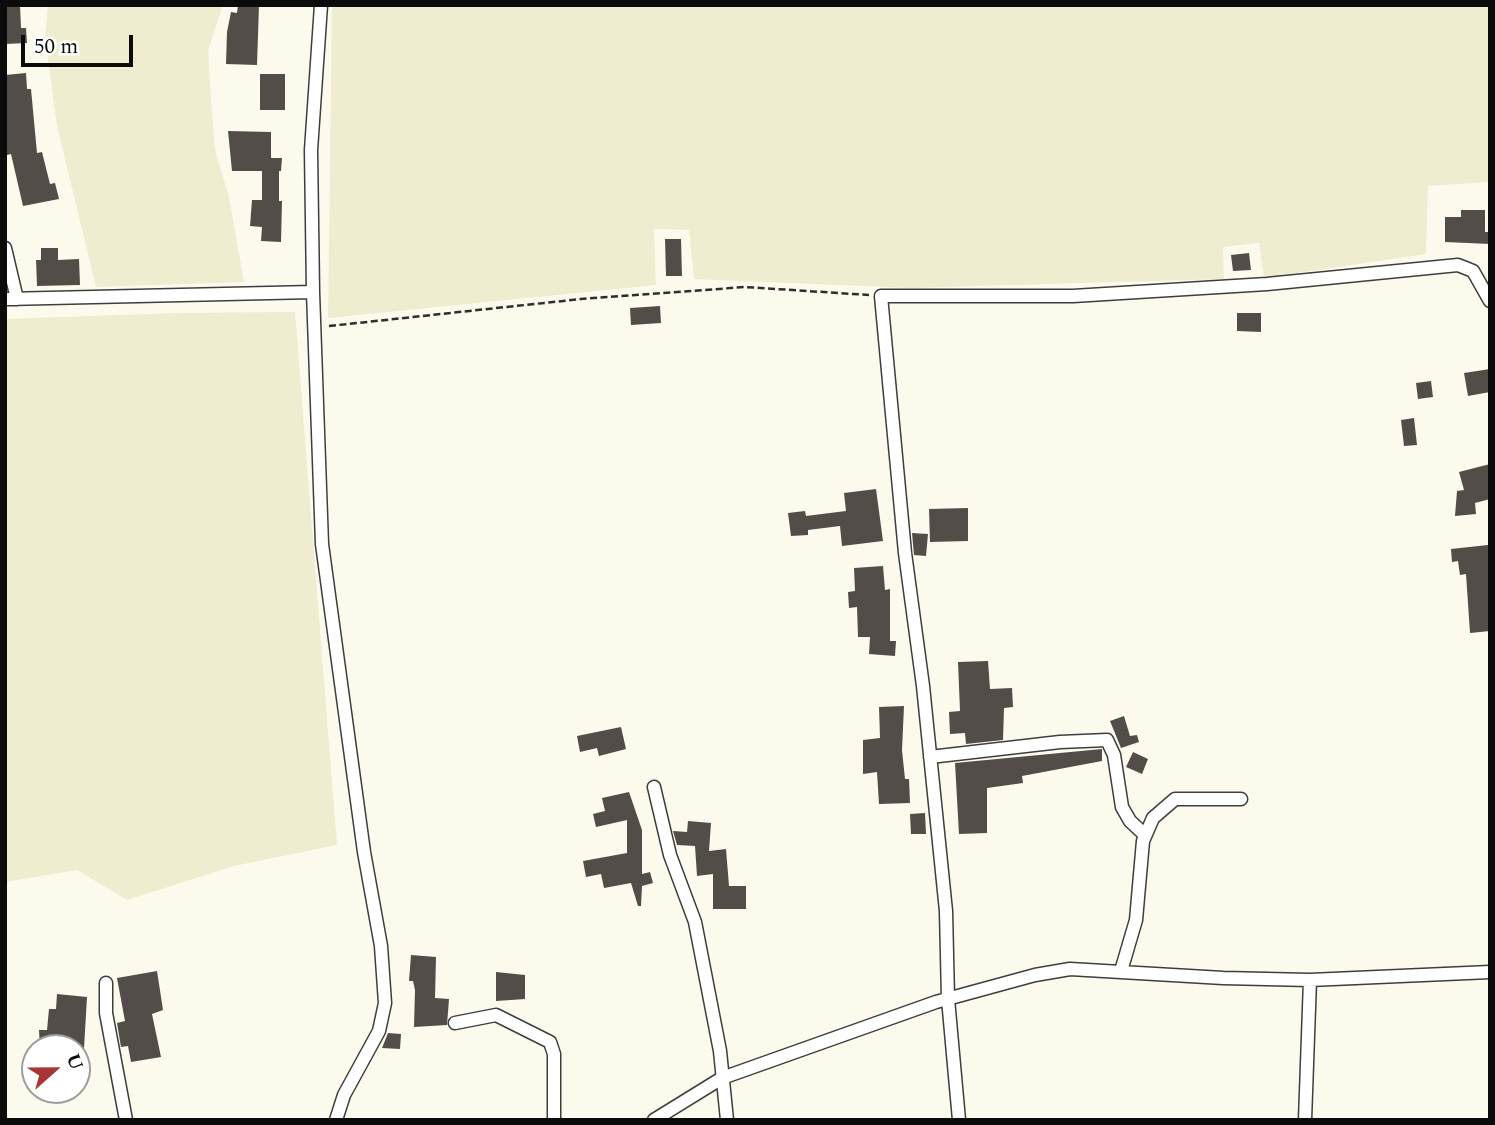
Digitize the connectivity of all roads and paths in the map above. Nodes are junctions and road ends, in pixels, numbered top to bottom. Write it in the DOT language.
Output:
graph roads {
  1 [pos="321,5"];
  2 [pos="5,248"];
  3 [pos="313,292"];
  4 [pos="881,296"];
  5 [pos="11,299"];
  6 [pos="1490,302"];
  7 [pos="315,328"];
  8 [pos="930,757"];
  9 [pos="654,788"];
  10 [pos="1241,799"];
  11 [pos="1145,835"];
  12 [pos="1121,971"];
  13 [pos="1490,972"];
  14 [pos="1311,980"];
  15 [pos="106,982"];
  16 [pos="948,999"];
  17 [pos="455,1023"];
  18 [pos="722,1078"];
  19 [pos="126,1120"];
  20 [pos="336,1120"];
  21 [pos="554,1120"];
  22 [pos="654,1120"];
  23 [pos="727,1120"];
  24 [pos="959,1120"];
  25 [pos="1305,1120"];
  1 -- 3 [label="street"];
  2 -- 5 [label="street"];
  3 -- 5 [label="street"];
  3 -- 7 [label="street"];
  4 -- 6 [label="street"];
  4 -- 7 [label="path"];
  4 -- 8 [label="street"];
  7 -- 20 [label="street"];
  8 -- 11 [label="street"];
  8 -- 16 [label="street"];
  9 -- 18 [label="street"];
  10 -- 11 [label="street"];
  11 -- 12 [label="street"];
  12 -- 14 [label="street"];
  12 -- 16 [label="street"];
  13 -- 14 [label="street"];
  14 -- 25 [label="street"];
  15 -- 19 [label="street"];
  16 -- 18 [label="street"];
  16 -- 24 [label="street"];
  17 -- 21 [label="street"];
  18 -- 22 [label="street"];
  18 -- 23 [label="street"];
}
